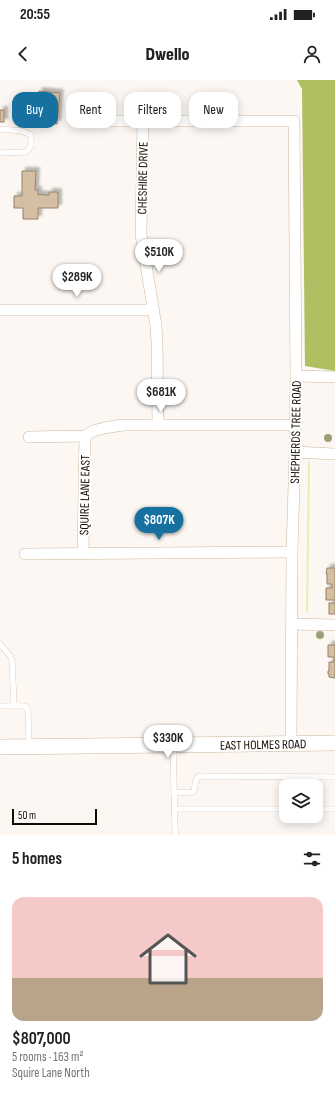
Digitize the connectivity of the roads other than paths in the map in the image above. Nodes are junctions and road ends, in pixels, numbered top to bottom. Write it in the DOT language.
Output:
graph roads {
  1 [pos="181,121"];
  2 [pos="143,128"];
  3 [pos="0,129"];
  4 [pos="0,153"];
  5 [pos="0,310"];
  6 [pos="153,310"];
  7 [pos="296,376"];
  8 [pos="335,377"];
  9 [pos="158,425"];
  10 [pos="295,425"];
  11 [pos="85,436"];
  12 [pos="30,437"];
  13 [pos="295,452"];
  14 [pos="335,454"];
  15 [pos="292,552"];
  16 [pos="82,553"];
  17 [pos="25,554"];
  18 [pos="292,624"];
  19 [pos="335,625"];
  20 [pos="0,644"];
  21 [pos="0,706"];
  22 [pos="17,706"];
  23 [pos="335,743"];
  24 [pos="291,744"];
  25 [pos="173,745"];
  26 [pos="0,747"];
  27 [pos="28,747"];
  28 [pos="335,777"];
  29 [pos="174,793"];
  30 [pos="174,809"];
  31 [pos="279,809"];
  32 [pos="323,809"];
  33 [pos="335,809"];
  34 [pos="176,835"];
  1 -- 7 [label="street, SHEPHERDS TREE ROAD"];
  2 -- 6 [label="street, CHESHIRE DRIVE"];
  3 -- 4 [label="lane"];
  5 -- 6 [label="street"];
  6 -- 9 [label="street, CHESHIRE DRIVE"];
  7 -- 8 [label="street"];
  7 -- 10 [label="street, SHEPHERDS TREE ROAD"];
  9 -- 10 [label="street"];
  9 -- 11 [label="street"];
  10 -- 13 [label="street, SHEPHERDS TREE ROAD"];
  11 -- 12 [label="street"];
  11 -- 16 [label="street, SQUIRE LANE EAST"];
  13 -- 14 [label="street"];
  13 -- 15 [label="street, SHEPHERDS TREE ROAD"];
  15 -- 16 [label="street"];
  15 -- 18 [label="street, SHEPHERDS TREE ROAD"];
  16 -- 17 [label="street"];
  18 -- 19 [label="street"];
  18 -- 24 [label="street, SHEPHERDS TREE ROAD"];
  20 -- 22 [label="lane"];
  21 -- 22 [label="lane"];
  22 -- 27 [label="lane"];
  23 -- 24 [label="main road, EAST HOLMES ROAD"];
  24 -- 25 [label="main road, EAST HOLMES ROAD"];
  25 -- 27 [label="main road, EAST HOLMES ROAD"];
  25 -- 29 [label="lane"];
  26 -- 27 [label="main road, EAST HOLMES ROAD"];
  28 -- 29 [label="lane"];
  29 -- 30 [label="lane"];
  30 -- 31 [label="lane"];
  30 -- 34 [label="lane"];
  32 -- 33 [label="lane"];
}
